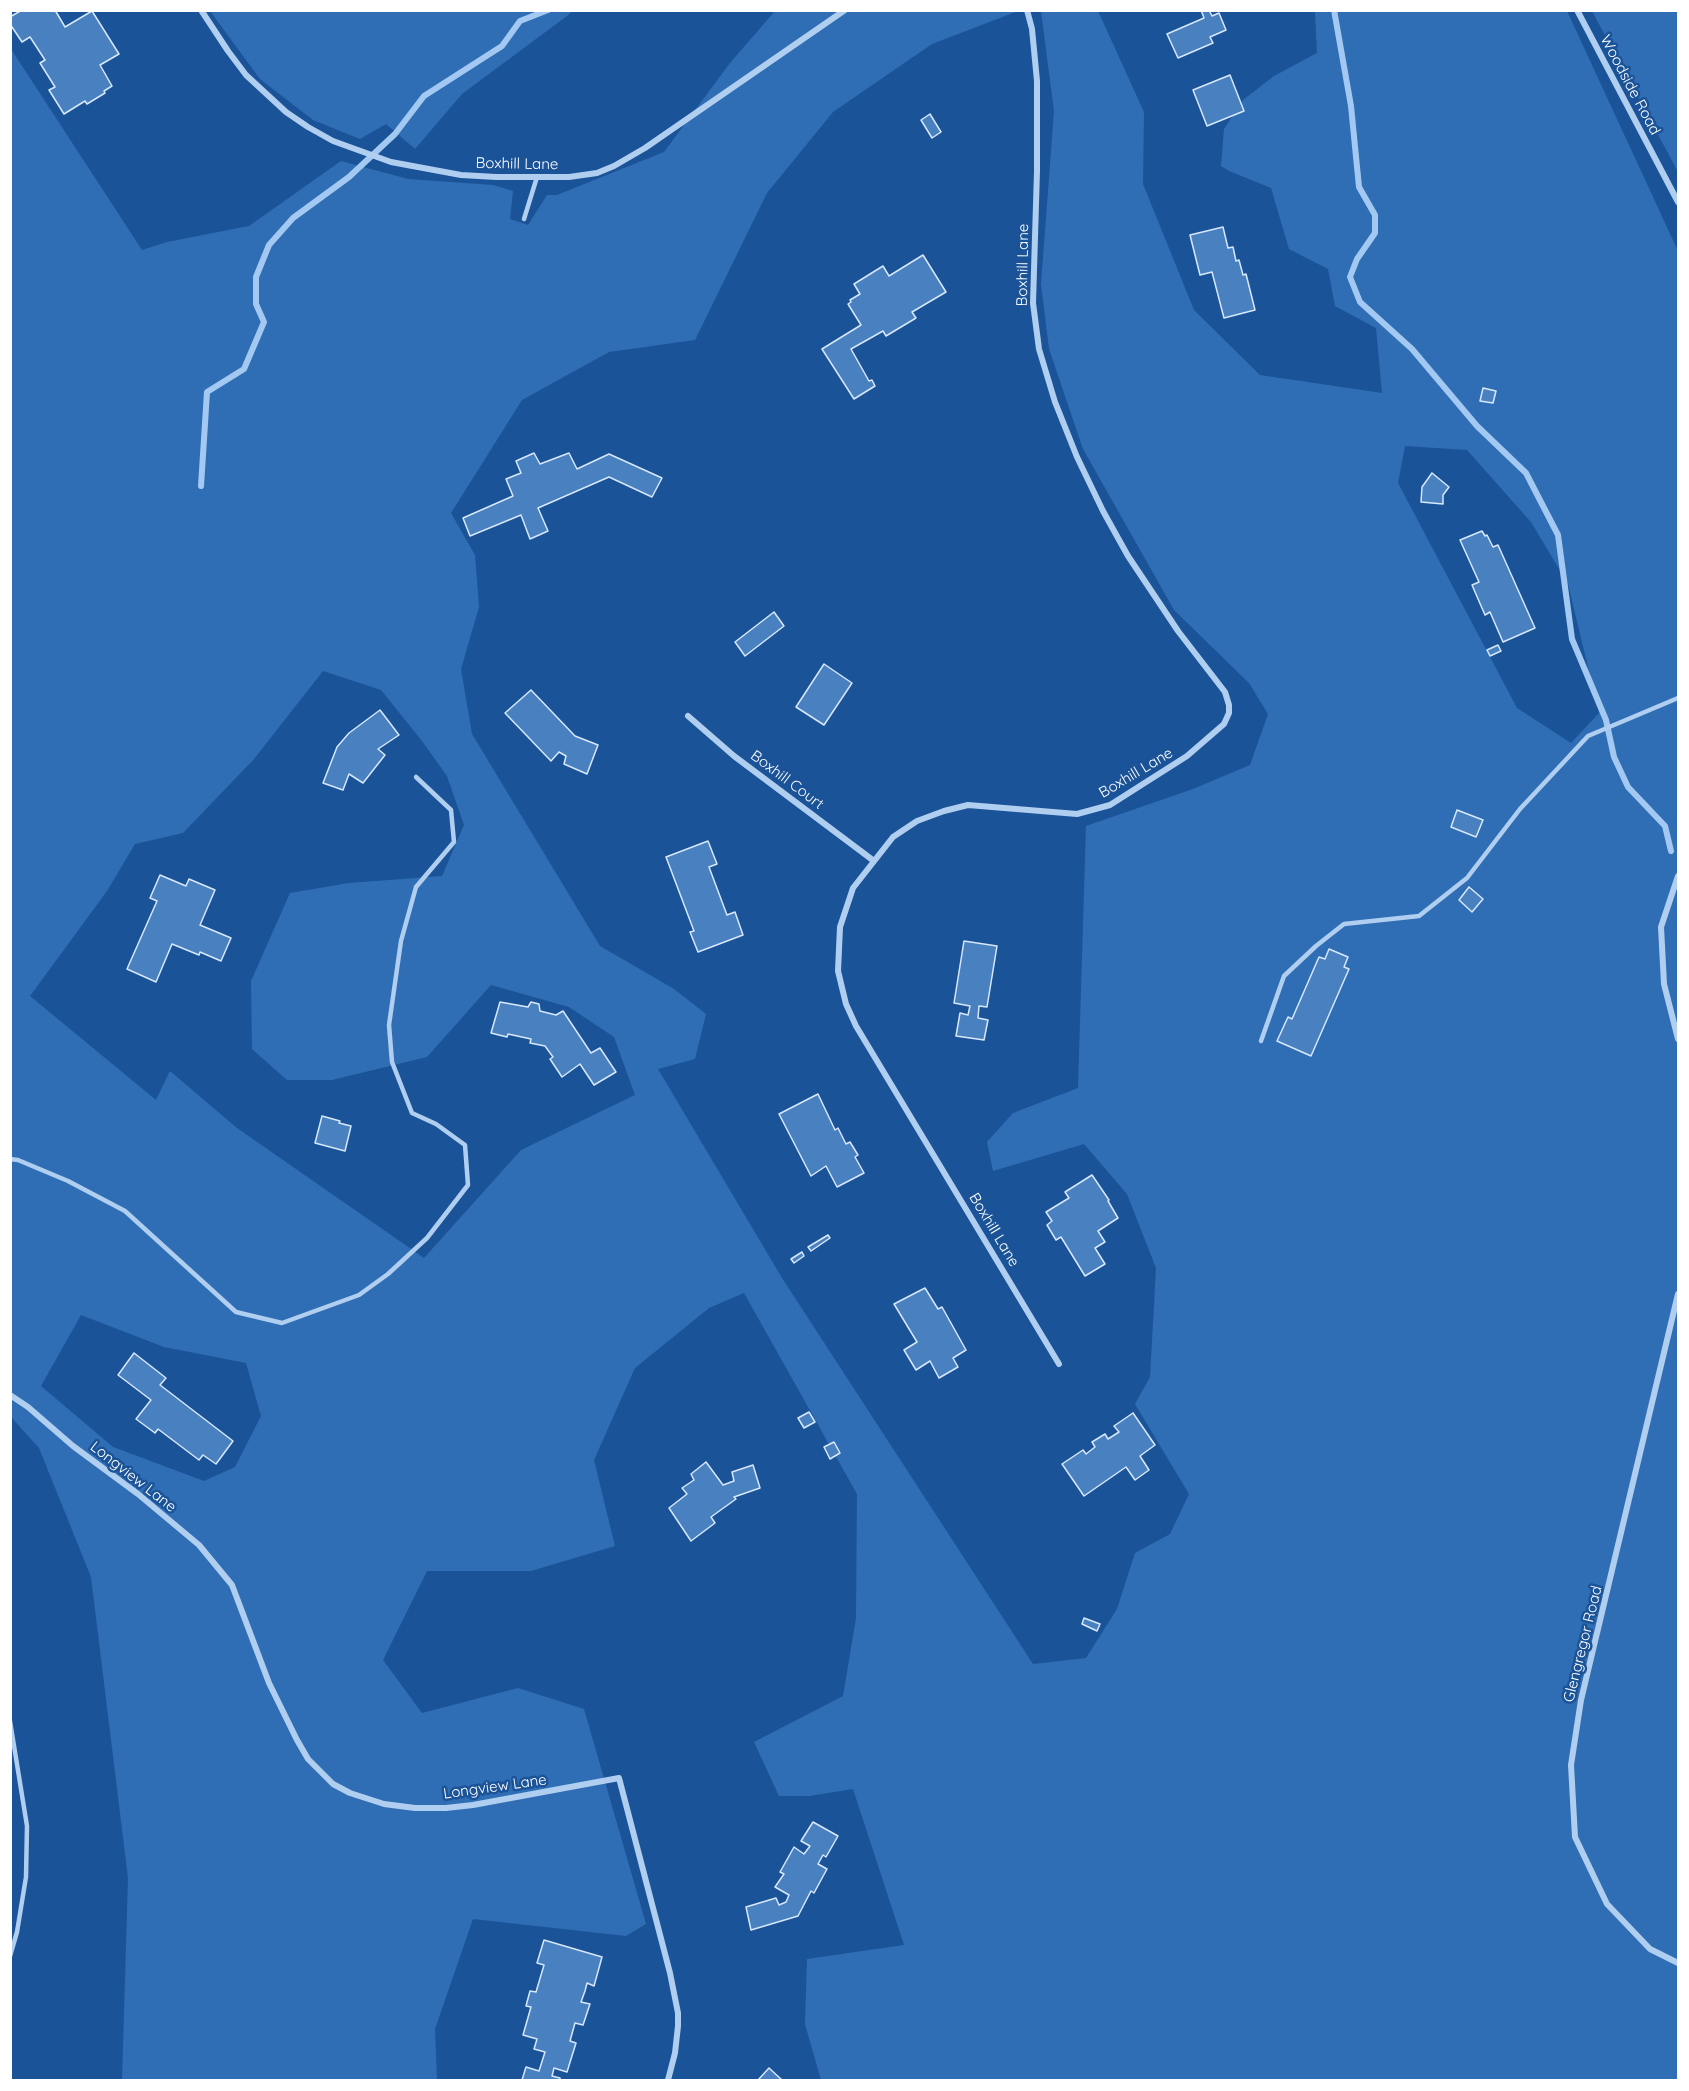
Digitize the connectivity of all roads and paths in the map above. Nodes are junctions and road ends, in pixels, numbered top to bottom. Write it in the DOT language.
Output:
graph roads {
  1 [pos="201,10"];
  2 [pos="845,10"];
  3 [pos="1027,10"];
  4 [pos="1577,10"];
  5 [pos="537,177"];
  6 [pos="1678,202"];
  7 [pos="524,219"];
  8 [pos="1678,698"];
  9 [pos="688,716"];
  10 [pos="416,777"];
  11 [pos="874,861"];
  12 [pos="1678,876"];
  13 [pos="1678,1040"];
  14 [pos="1261,1041"];
  15 [pos="10,1159"];
  16 [pos="1678,1294"];
  17 [pos="1059,1364"];
  18 [pos="10,1395"];
  19 [pos="10,1721"];
  20 [pos="10,1956"];
  21 [pos="1678,1963"];
  22 [pos="668,2080"];
  1 -- 5 [label="street, Boxhill Lane"];
  2 -- 5 [label="street, Boxhill Lane"];
  3 -- 11 [label="street, Boxhill Lane"];
  4 -- 6 [label="street, Woodside Road"];
  5 -- 7 [label="lane"];
  8 -- 14 [label="lane"];
  9 -- 11 [label="street, Boxhill Court"];
  10 -- 15 [label="lane"];
  11 -- 17 [label="street, Boxhill Lane"];
  12 -- 13 [label="street"];
  16 -- 21 [label="street, Glengregor Road"];
  18 -- 22 [label="street, Longview Lane"];
  19 -- 20 [label="lane"];
}
